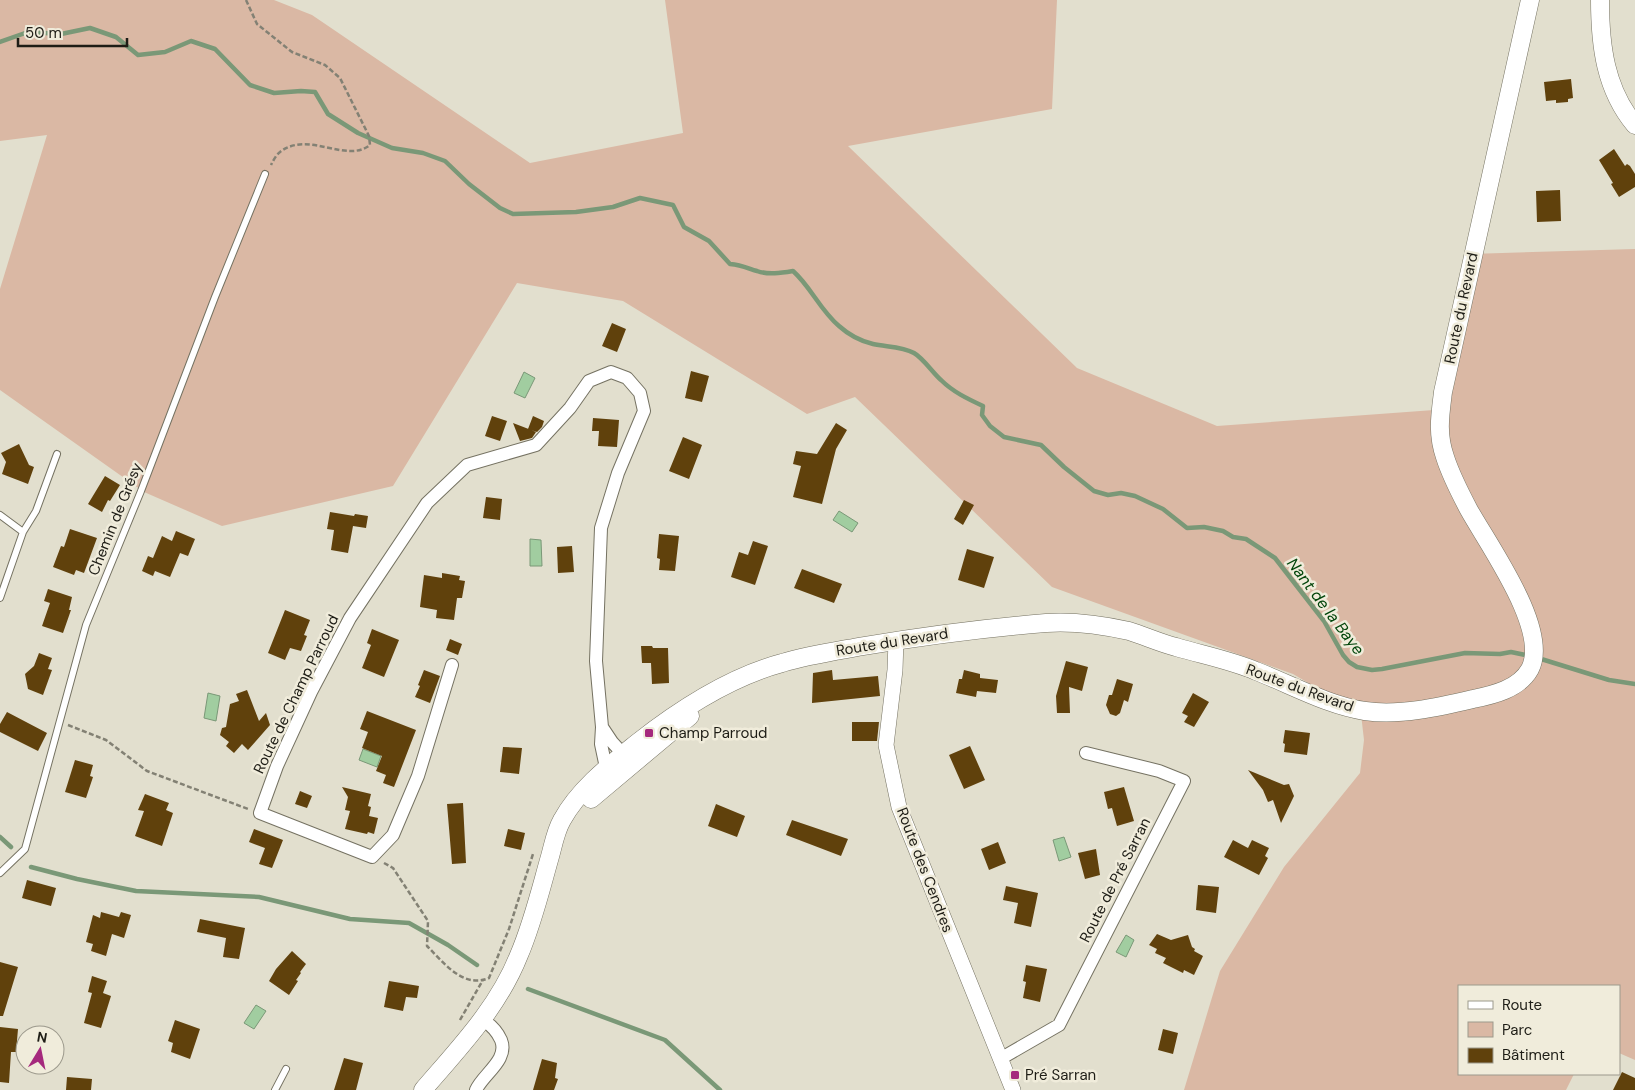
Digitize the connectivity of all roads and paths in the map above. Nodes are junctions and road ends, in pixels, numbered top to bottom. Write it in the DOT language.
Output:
graph roads {
  1 [pos="246,0"];
  2 [pos="1530,0"];
  3 [pos="1600,0"];
  4 [pos="1635,125"];
  5 [pos="265,174"];
  6 [pos="57,454"];
  7 [pos="0,515"];
  8 [pos="22,532"];
  9 [pos="0,598"];
  10 [pos="896,640"];
  11 [pos="452,665"];
  12 [pos="732,683"];
  13 [pos="60,722"];
  14 [pos="602,727"];
  15 [pos="1086,753"];
  16 [pos="623,754"];
  17 [pos="615,770"];
  18 [pos="260,813"];
  19 [pos="543,853"];
  20 [pos="372,856"];
  21 [pos="0,873"];
  22 [pos="483,980"];
  23 [pos="483,1020"];
  24 [pos="459,1022"];
  25 [pos="1000,1058"];
  26 [pos="286,1069"];
  27 [pos="275,1090"];
  28 [pos="423,1090"];
  29 [pos="476,1090"];
  30 [pos="1013,1090"];
  1 -- 5 [label="path"];
  2 -- 10 [label="main road, Route du Revard"];
  3 -- 4 [label="main road"];
  5 -- 13 [label="lane, Chemin de Grésy"];
  6 -- 8 [label="lane"];
  7 -- 8 [label="lane"];
  8 -- 9 [label="lane"];
  10 -- 12 [label="main road, Route du Revard"];
  10 -- 25 [label="street, Route des Cendres"];
  11 -- 20 [label="street"];
  12 -- 16 [label="main road, Route du Revard"];
  12 -- 17 [label="main road, Route du Revard"];
  13 -- 18 [label="path"];
  13 -- 21 [label="lane, Chemin de Grésy"];
  14 -- 16 [label="street"];
  14 -- 17 [label="street, Route de Champ Parroud"];
  14 -- 18 [label="street, Route de Champ Parroud"];
  15 -- 25 [label="street, Route de Pré Sarran"];
  16 -- 17 [label="main road, Route du Revard"];
  17 -- 19 [label="main road, Route du Revard"];
  18 -- 20 [label="street"];
  19 -- 22 [label="path"];
  19 -- 23 [label="main road, Route du Revard"];
  20 -- 22 [label="path"];
  22 -- 24 [label="path"];
  23 -- 28 [label="main road, Route du Revard"];
  23 -- 29 [label="street"];
  25 -- 30 [label="street, Route des Cendres"];
  26 -- 27 [label="lane"];
}
